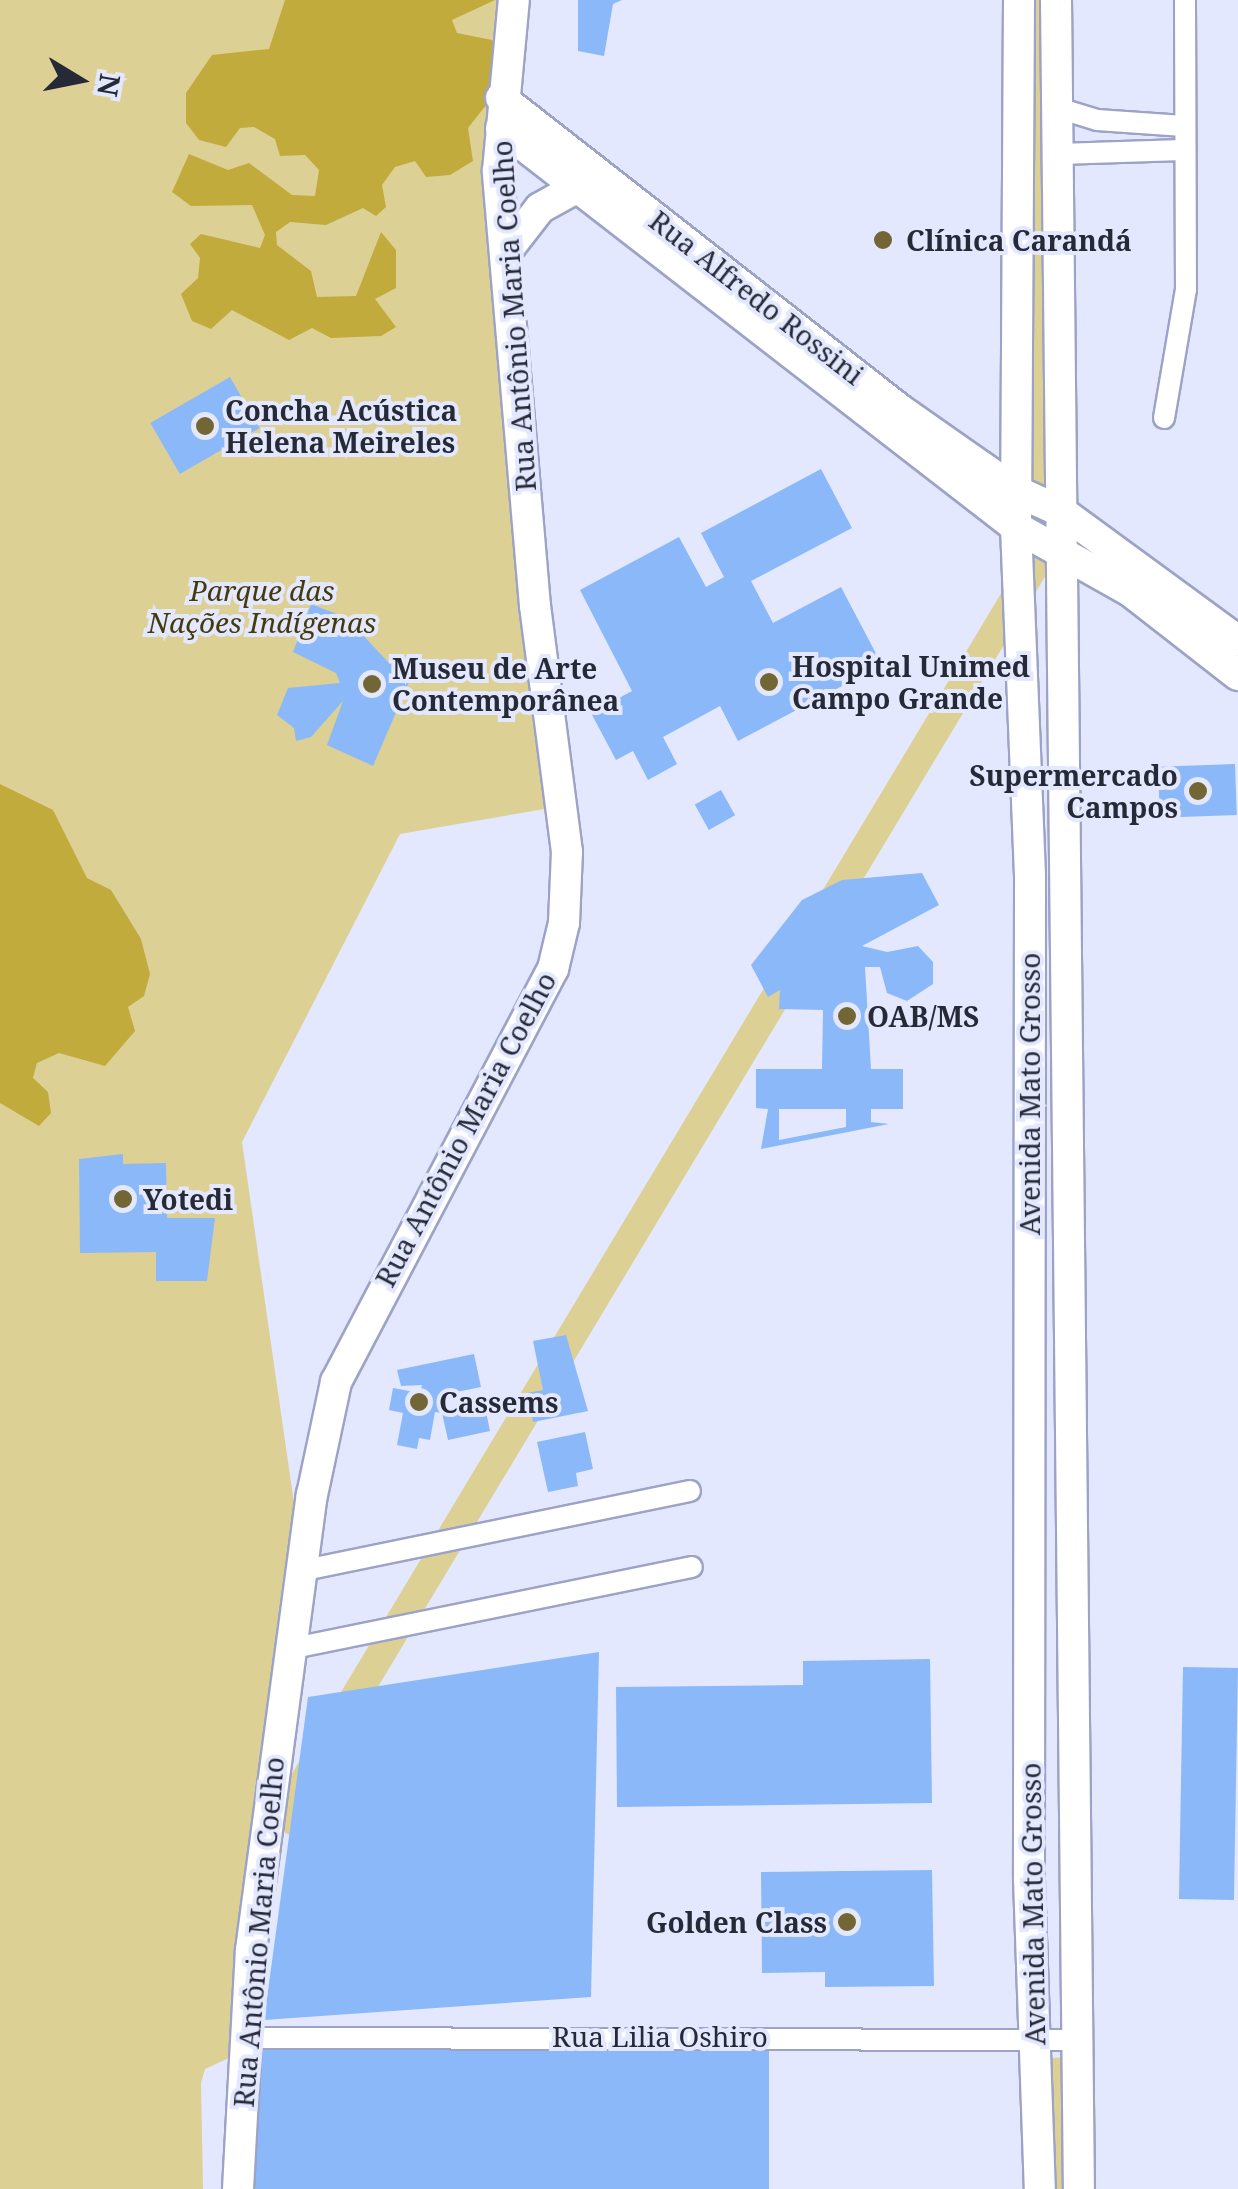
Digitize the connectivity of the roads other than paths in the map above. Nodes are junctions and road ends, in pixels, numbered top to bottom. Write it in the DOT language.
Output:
graph roads {
  1 [pos="514,0"];
  2 [pos="1020,0"];
  3 [pos="1185,0"];
  4 [pos="1055,1"];
  5 [pos="1016,105"];
  6 [pos="1058,108"];
  7 [pos="500,113"];
  8 [pos="1184,126"];
  9 [pos="1183,150"];
  10 [pos="1059,154"];
  11 [pos="576,188"];
  12 [pos="504,252"];
  13 [pos="1164,418"];
  14 [pos="1016,491"];
  15 [pos="1062,512"];
  16 [pos="1016,527"];
  17 [pos="1064,554"];
  18 [pos="1112,582"];
  19 [pos="1064,602"];
  20 [pos="1211,621"];
  21 [pos="1168,624"];
  22 [pos="1238,641"];
  23 [pos="1238,675"];
  24 [pos="1030,878"];
  25 [pos="1068,913"];
  26 [pos="690,1491"];
  27 [pos="692,1567"];
  28 [pos="300,1571"];
  29 [pos="289,1648"];
  30 [pos="244,2038"];
  31 [pos="1034,2039"];
  32 [pos="1076,2040"];
  33 [pos="238,2189"];
  34 [pos="1040,2189"];
  35 [pos="1078,2189"];
  1 -- 7 [label="main road, Rua Antônio Maria Coelho"];
  2 -- 5 [label="main road, Avenida Mato Grosso"];
  3 -- 8 [label="street"];
  4 -- 6 [label="main road, Avenida Mato Grosso"];
  5 -- 10 [label="main road"];
  5 -- 14 [label="main road, Avenida Mato Grosso"];
  6 -- 8 [label="street"];
  6 -- 10 [label="main road, Avenida Mato Grosso"];
  7 -- 11 [label="main road"];
  7 -- 12 [label="main road, Rua Antônio Maria Coelho"];
  7 -- 14 [label="main road, Rua Alfredo Rossini"];
  8 -- 9 [label="street"];
  9 -- 10 [label="street"];
  9 -- 13 [label="street"];
  10 -- 15 [label="main road, Avenida Mato Grosso"];
  11 -- 12 [label="main road"];
  11 -- 16 [label="main road"];
  12 -- 28 [label="main road, Rua Antônio Maria Coelho"];
  14 -- 15 [label="main road, Rua Alfredo Rossini"];
  14 -- 16 [label="main road, Avenida Mato Grosso"];
  15 -- 17 [label="main road, Avenida Mato Grosso"];
  15 -- 20 [label="main road, Rua Alfredo Rossini"];
  16 -- 17 [label="main road"];
  16 -- 24 [label="main road, Avenida Mato Grosso"];
  17 -- 18 [label="main road"];
  17 -- 19 [label="main road, Avenida Mato Grosso"];
  18 -- 19 [label="main road"];
  18 -- 21 [label="main road"];
  19 -- 25 [label="main road, Avenida Mato Grosso"];
  20 -- 21 [label="main road"];
  20 -- 22 [label="main road, Rua Alfredo Rossini"];
  21 -- 23 [label="main road"];
  24 -- 25 [label="main road"];
  24 -- 31 [label="main road, Avenida Mato Grosso"];
  25 -- 32 [label="main road, Avenida Mato Grosso"];
  26 -- 28 [label="street"];
  27 -- 29 [label="street"];
  28 -- 29 [label="main road, Rua Antônio Maria Coelho"];
  29 -- 30 [label="main road, Rua Antônio Maria Coelho"];
  30 -- 31 [label="street, Rua Lilia Oshiro"];
  30 -- 33 [label="main road, Rua Antônio Maria Coelho"];
  31 -- 32 [label="street, Rua Lilia Oshiro"];
  31 -- 34 [label="main road, Avenida Mato Grosso"];
  32 -- 35 [label="main road, Avenida Mato Grosso"];
}
